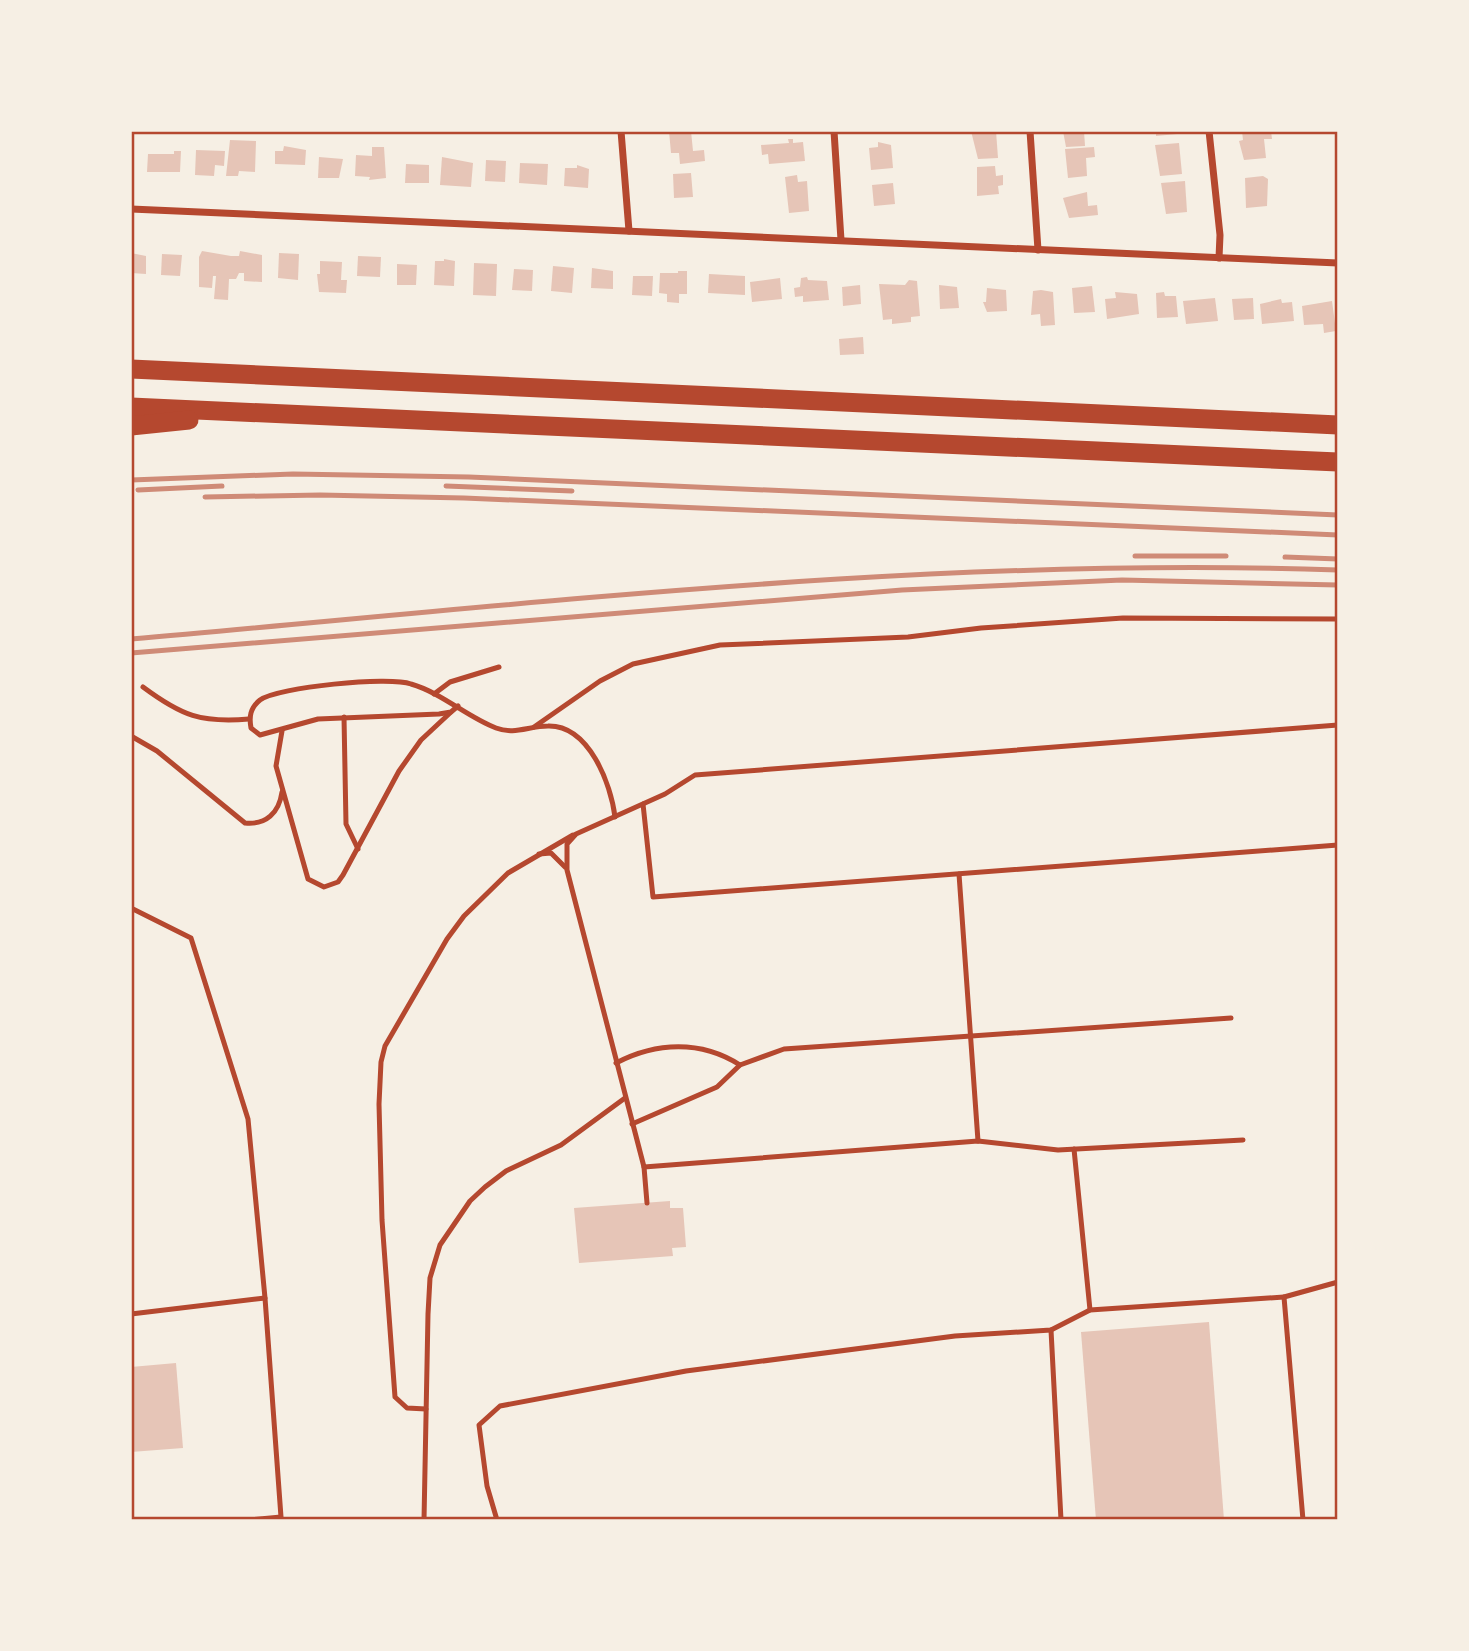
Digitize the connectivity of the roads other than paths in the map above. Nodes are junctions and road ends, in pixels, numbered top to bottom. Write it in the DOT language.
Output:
graph roads {
  1 [pos="621,131"];
  2 [pos="834,131"];
  3 [pos="1030,131"];
  4 [pos="1209,131"];
  5 [pos="131,209"];
  6 [pos="629,231"];
  7 [pos="841,240"];
  8 [pos="1038,250"];
  9 [pos="1219,258"];
  10 [pos="1338,264"];
  11 [pos="131,369"];
  12 [pos="131,407"];
  13 [pos="259,413"];
  14 [pos="1338,425"];
  15 [pos="131,426"];
  16 [pos="1338,462"];
  17 [pos="1338,619"];
  18 [pos="499,667"];
  19 [pos="143,687"];
  20 [pos="434,694"];
  21 [pos="458,706"];
  22 [pos="451,712"];
  23 [pos="344,717"];
  24 [pos="249,719"];
  25 [pos="1338,725"];
  26 [pos="534,727"];
  27 [pos="282,731"];
  28 [pos="131,736"];
  29 [pos="281,782"];
  30 [pos="643,804"];
  31 [pos="615,817"];
  32 [pos="576,834"];
  33 [pos="1338,845"];
  34 [pos="358,849"];
  35 [pos="536,854"];
  36 [pos="567,870"];
  37 [pos="959,874"];
  38 [pos="131,908"];
  39 [pos="1231,1018"];
  40 [pos="971,1035"];
  41 [pos="616,1063"];
  42 [pos="740,1065"];
  43 [pos="625,1098"];
  44 [pos="632,1124"];
  45 [pos="1242,1140"];
  46 [pos="978,1141"];
  47 [pos="1074,1149"];
  48 [pos="644,1167"];
  49 [pos="647,1203"];
  50 [pos="1338,1282"];
  51 [pos="1284,1297"];
  52 [pos="265,1298"];
  53 [pos="1090,1310"];
  54 [pos="131,1314"];
  55 [pos="1051,1329"];
  56 [pos="426,1409"];
  57 [pos="250,1520"];
  58 [pos="424,1520"];
  59 [pos="497,1520"];
  60 [pos="1061,1520"];
  61 [pos="1303,1520"];
  1 -- 6 [label="street"];
  2 -- 7 [label="street"];
  3 -- 8 [label="street"];
  4 -- 9 [label="street"];
  5 -- 6 [label="street"];
  6 -- 7 [label="street"];
  7 -- 8 [label="street"];
  8 -- 9 [label="street"];
  9 -- 10 [label="street"];
  11 -- 14 [label="highway"];
  12 -- 13 [label="highway"];
  13 -- 15 [label="highway"];
  13 -- 16 [label="highway"];
  17 -- 26 [label="lane"];
  18 -- 20 [label="lane"];
  19 -- 24 [label="lane"];
  20 -- 21 [label="lane"];
  20 -- 24 [label="lane"];
  21 -- 22 [label="lane"];
  21 -- 26 [label="lane"];
  22 -- 23 [label="lane"];
  22 -- 34 [label="lane"];
  23 -- 27 [label="lane"];
  23 -- 34 [label="lane"];
  24 -- 27 [label="lane"];
  25 -- 30 [label="lane"];
  26 -- 31 [label="lane"];
  27 -- 29 [label="lane"];
  28 -- 29 [label="lane"];
  29 -- 34 [label="lane"];
  30 -- 31 [label="lane"];
  30 -- 37 [label="lane"];
  31 -- 32 [label="lane"];
  32 -- 35 [label="lane"];
  32 -- 36 [label="lane"];
  33 -- 37 [label="lane"];
  35 -- 36 [label="lane"];
  35 -- 56 [label="lane"];
  36 -- 41 [label="lane"];
  37 -- 40 [label="lane"];
  38 -- 52 [label="lane"];
  39 -- 40 [label="lane"];
  40 -- 42 [label="lane"];
  40 -- 46 [label="lane"];
  41 -- 42 [label="lane"];
  41 -- 43 [label="lane"];
  42 -- 44 [label="lane"];
  43 -- 44 [label="lane"];
  43 -- 56 [label="lane"];
  44 -- 48 [label="lane"];
  45 -- 47 [label="lane"];
  46 -- 47 [label="lane"];
  46 -- 48 [label="lane"];
  47 -- 53 [label="lane"];
  48 -- 49 [label="lane"];
  50 -- 51 [label="lane"];
  51 -- 53 [label="lane"];
  51 -- 61 [label="lane"];
  52 -- 54 [label="lane"];
  52 -- 57 [label="lane"];
  53 -- 55 [label="lane"];
  55 -- 59 [label="lane"];
  55 -- 60 [label="lane"];
  56 -- 58 [label="lane"];
}
